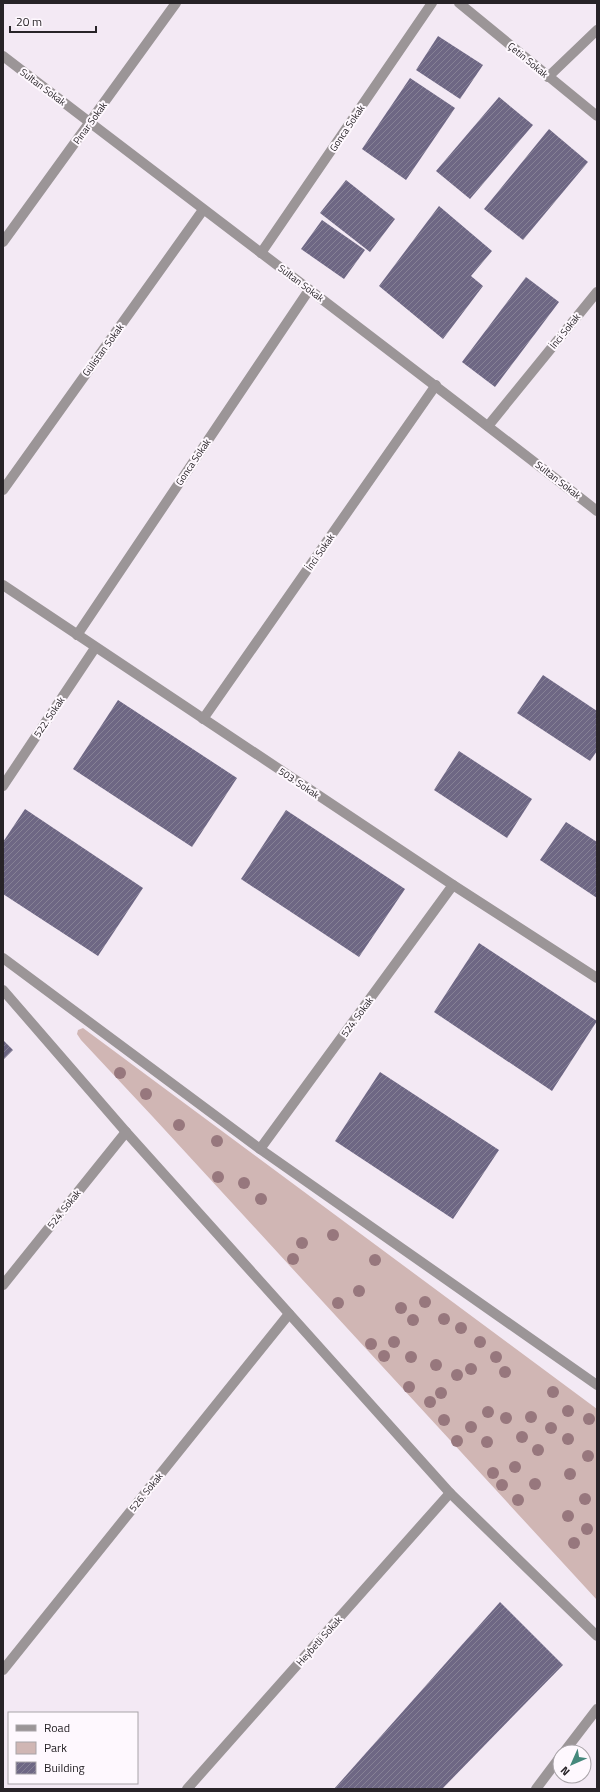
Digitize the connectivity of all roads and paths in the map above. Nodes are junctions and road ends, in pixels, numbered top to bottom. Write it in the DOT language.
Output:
graph roads {
  1 [pos="176,3"];
  2 [pos="432,3"];
  3 [pos="459,3"];
  4 [pos="597,30"];
  5 [pos="3,56"];
  6 [pos="548,77"];
  7 [pos="597,116"];
  8 [pos="90,123"];
  9 [pos="203,210"];
  10 [pos="3,242"];
  11 [pos="261,253"];
  12 [pos="309,290"];
  13 [pos="597,292"];
  14 [pos="436,385"];
  15 [pos="488,426"];
  16 [pos="3,490"];
  17 [pos="597,511"];
  18 [pos="3,585"];
  19 [pos="77,635"];
  20 [pos="95,648"];
  21 [pos="203,719"];
  22 [pos="3,786"];
  23 [pos="454,885"];
  24 [pos="3,958"];
  25 [pos="597,978"];
  26 [pos="3,990"];
  27 [pos="126,1132"];
  28 [pos="260,1149"];
  29 [pos="3,1285"];
  30 [pos="289,1314"];
  31 [pos="597,1385"];
  32 [pos="450,1493"];
  33 [pos="597,1636"];
  34 [pos="3,1670"];
  35 [pos="597,1709"];
  36 [pos="570,1744"];
  37 [pos="552,1768"];
  38 [pos="187,1789"];
  39 [pos="536,1789"];
  1 -- 8 [label="street, Pınar Sokak"];
  2 -- 11 [label="street, Gonca Sokak"];
  3 -- 6 [label="street, Çetin Sokak"];
  4 -- 6 [label="street"];
  5 -- 8 [label="street, Sultan Sokak"];
  6 -- 7 [label="street, Çetin Sokak"];
  8 -- 9 [label="street, Sultan Sokak"];
  8 -- 10 [label="street, Pınar Sokak"];
  9 -- 11 [label="street, Sultan Sokak"];
  9 -- 16 [label="street, Gülistan Sokak"];
  11 -- 12 [label="street, Sultan Sokak"];
  12 -- 14 [label="street, Sultan Sokak"];
  12 -- 19 [label="street, Gonca Sokak"];
  13 -- 15 [label="street, İnci Sokak"];
  14 -- 15 [label="street, Sultan Sokak"];
  14 -- 21 [label="street, İnci Sokak"];
  15 -- 17 [label="street, Sultan Sokak"];
  18 -- 19 [label="street, 503. Sokak"];
  19 -- 20 [label="street, 503. Sokak"];
  20 -- 21 [label="street, 503. Sokak"];
  20 -- 22 [label="street, 522. Sokak"];
  21 -- 23 [label="street, 503. Sokak"];
  23 -- 25 [label="street, 503. Sokak"];
  23 -- 28 [label="street, 524. Sokak"];
  24 -- 28 [label="street"];
  26 -- 27 [label="street"];
  27 -- 29 [label="street, 524. Sokak"];
  27 -- 30 [label="street"];
  28 -- 31 [label="street"];
  30 -- 32 [label="street"];
  30 -- 34 [label="street, 526. Sokak"];
  32 -- 33 [label="street"];
  32 -- 38 [label="street, Heybetli Sokak"];
  35 -- 36 [label="street"];
  37 -- 39 [label="street"];
}
